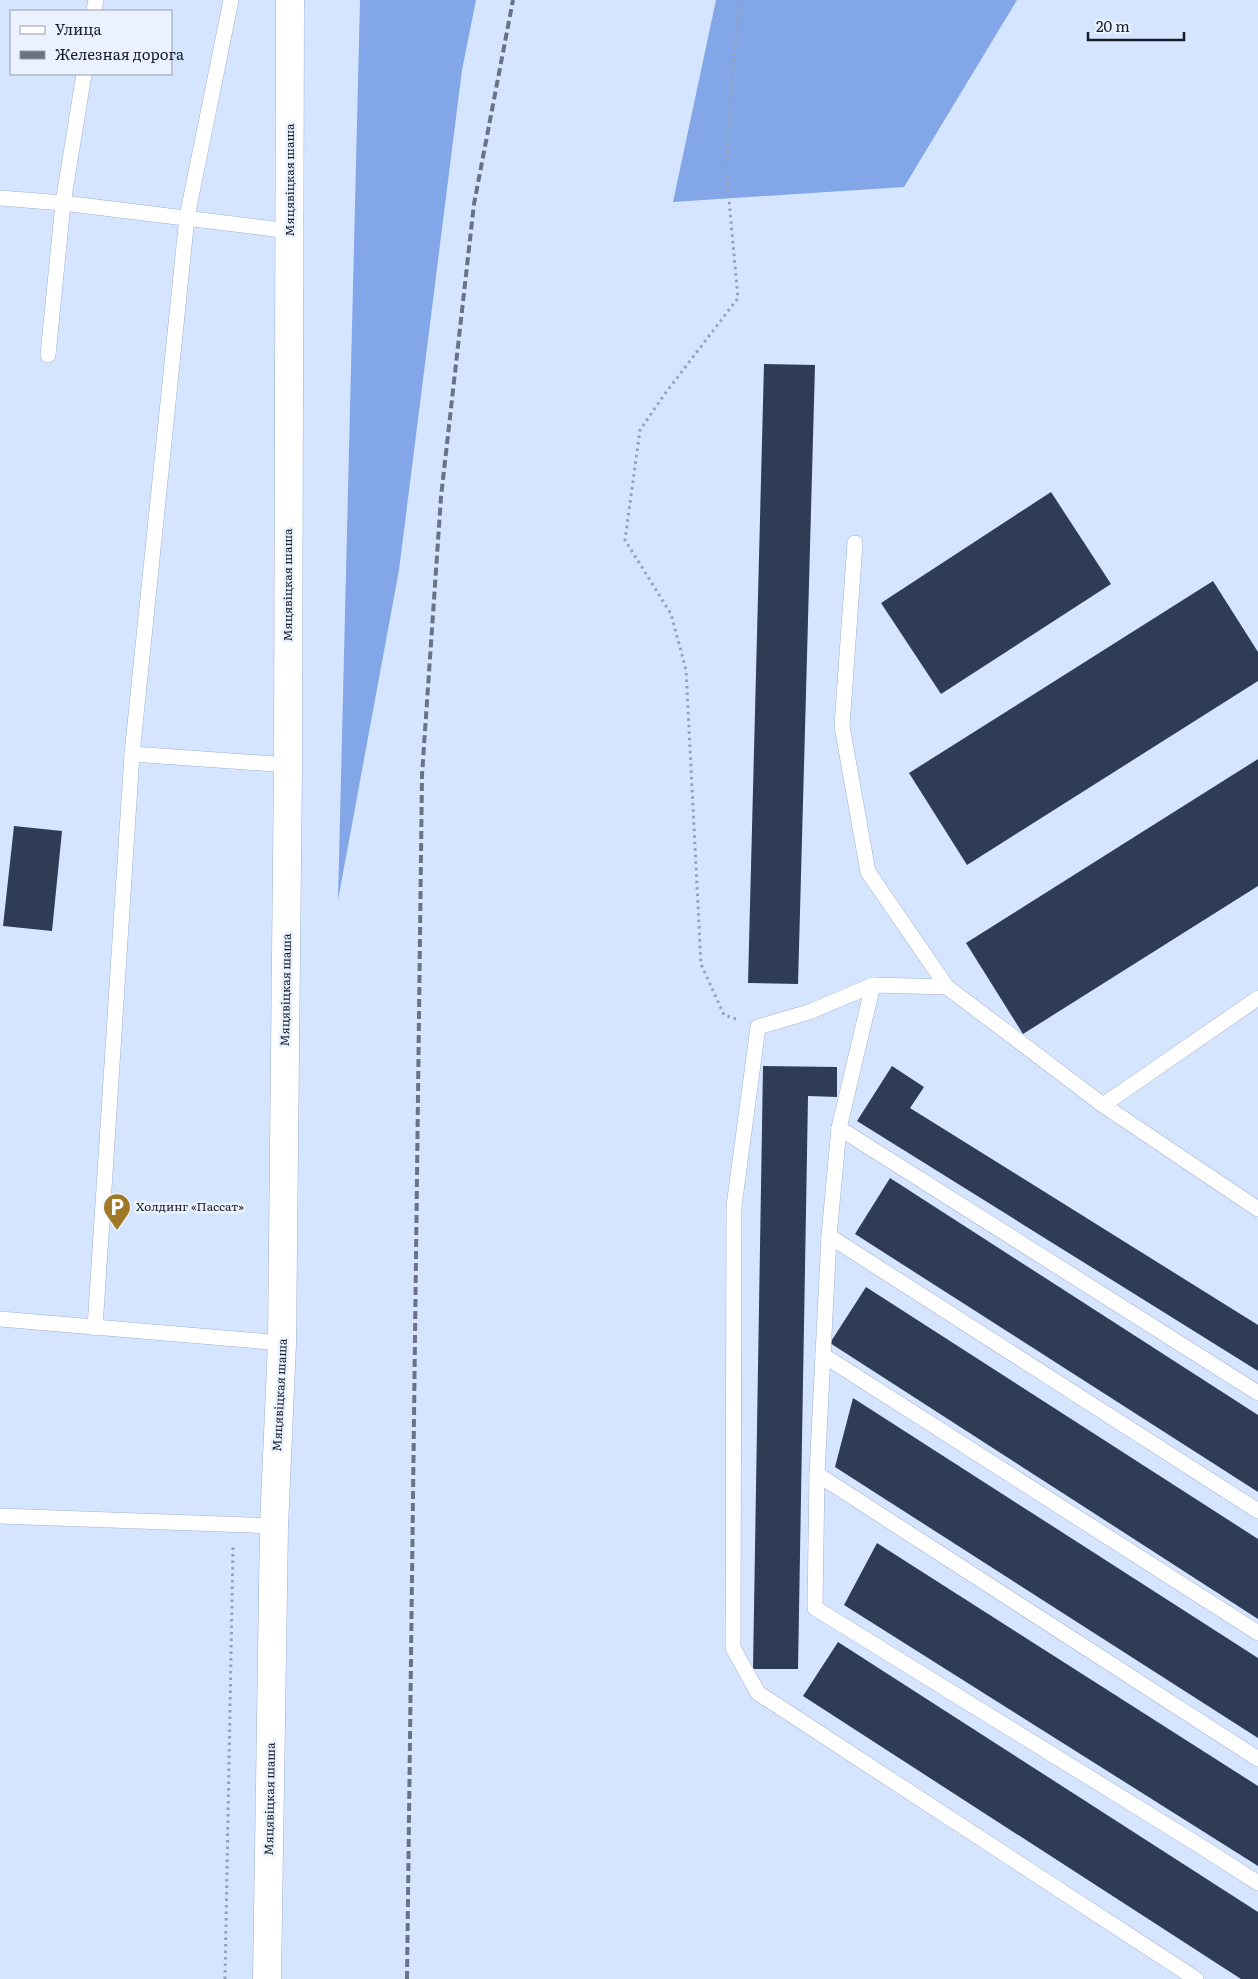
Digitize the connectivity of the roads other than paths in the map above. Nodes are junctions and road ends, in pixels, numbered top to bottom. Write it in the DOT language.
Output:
graph roads {
  1 [pos="231,0"];
  2 [pos="290,0"];
  3 [pos="84,75"];
  4 [pos="0,198"];
  5 [pos="63,203"];
  6 [pos="187,217"];
  7 [pos="290,231"];
  8 [pos="48,355"];
  9 [pos="856,543"];
  10 [pos="132,754"];
  11 [pos="288,765"];
  12 [pos="873,985"];
  13 [pos="947,987"];
  14 [pos="1258,998"];
  15 [pos="1103,1105"];
  16 [pos="839,1128"];
  17 [pos="1258,1210"];
  18 [pos="829,1236"];
  19 [pos="0,1319"];
  20 [pos="95,1328"];
  21 [pos="282,1343"];
  22 [pos="823,1355"];
  23 [pos="1258,1393"];
  24 [pos="817,1474"];
  25 [pos="1258,1511"];
  26 [pos="0,1516"];
  27 [pos="274,1526"];
  28 [pos="1258,1633"];
  29 [pos="1258,1759"];
  30 [pos="1258,1884"];
  31 [pos="267,1979"];
  32 [pos="1196,1979"];
  1 -- 6 [label="lane"];
  2 -- 7 [label="main road, Мяцявіцкая шаша"];
  3 -- 5 [label="lane"];
  4 -- 5 [label="lane"];
  5 -- 6 [label="lane"];
  5 -- 8 [label="lane"];
  6 -- 7 [label="lane"];
  6 -- 10 [label="lane"];
  7 -- 11 [label="main road, Мяцявіцкая шаша"];
  9 -- 13 [label="lane"];
  10 -- 11 [label="lane"];
  10 -- 20 [label="lane"];
  11 -- 21 [label="main road, Мяцявіцкая шаша"];
  12 -- 13 [label="lane"];
  12 -- 16 [label="lane"];
  12 -- 32 [label="lane"];
  13 -- 15 [label="lane"];
  14 -- 15 [label="lane"];
  15 -- 17 [label="lane"];
  16 -- 18 [label="lane"];
  16 -- 23 [label="lane"];
  18 -- 22 [label="lane"];
  18 -- 25 [label="lane"];
  19 -- 20 [label="lane"];
  20 -- 21 [label="lane"];
  21 -- 27 [label="main road, Мяцявіцкая шаша"];
  22 -- 24 [label="lane"];
  22 -- 28 [label="lane"];
  24 -- 29 [label="lane"];
  24 -- 30 [label="lane"];
  26 -- 27 [label="lane"];
  27 -- 31 [label="main road, Мяцявіцкая шаша"];
}
